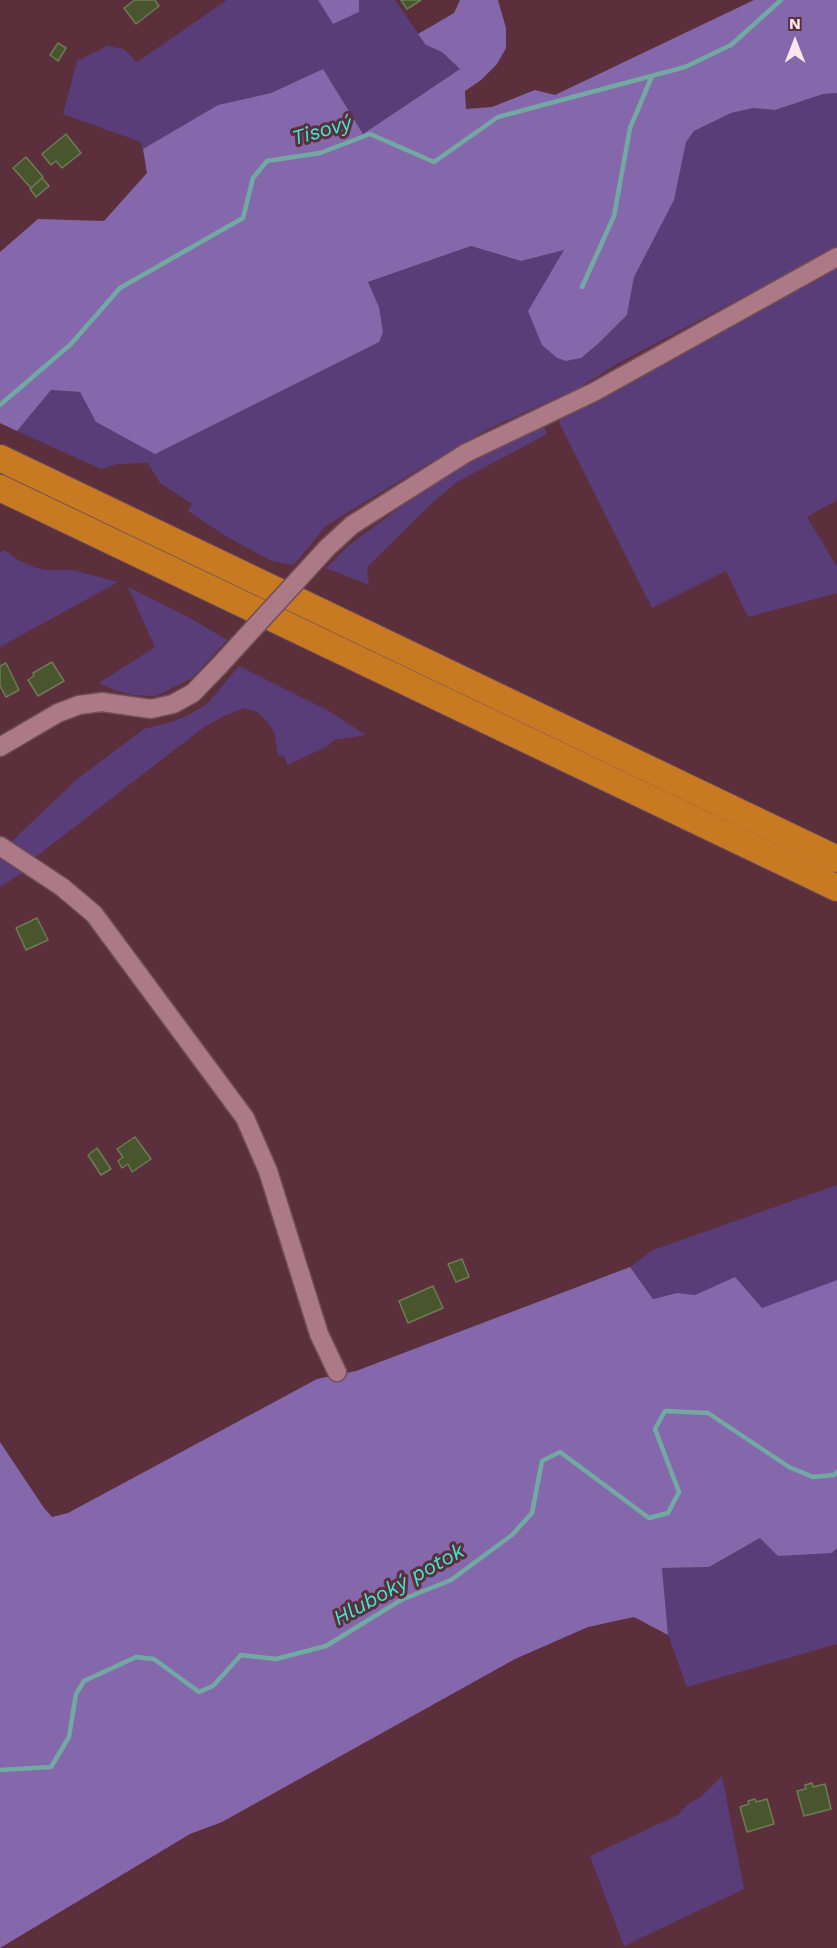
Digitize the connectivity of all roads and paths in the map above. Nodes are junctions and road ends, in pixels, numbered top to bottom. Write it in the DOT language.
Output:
graph roads {
  1 [pos="837,257"];
  2 [pos="0,458"];
  3 [pos="0,488"];
  4 [pos="0,747"];
  5 [pos="0,846"];
  6 [pos="837,859"];
  7 [pos="837,888"];
  8 [pos="337,1372"];
  1 -- 4 [label="street, bridge"];
  2 -- 6 [label="highway"];
  3 -- 7 [label="highway"];
  5 -- 8 [label="street"];
}
